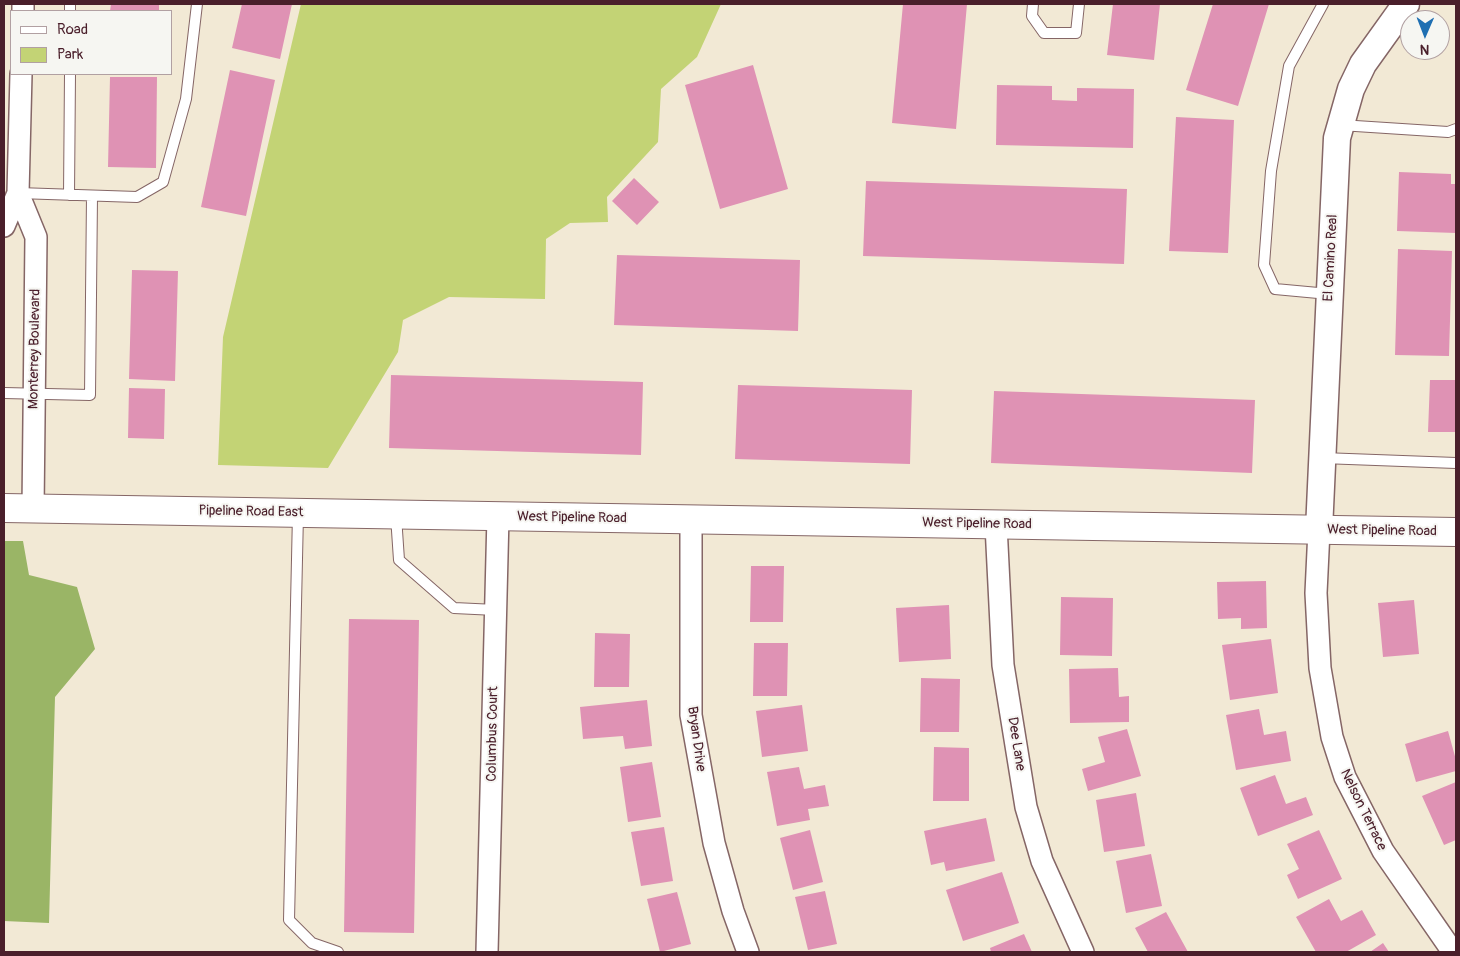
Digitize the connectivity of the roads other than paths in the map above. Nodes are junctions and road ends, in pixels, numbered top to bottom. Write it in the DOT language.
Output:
graph roads {
  1 [pos="197,4"];
  2 [pos="1032,4"];
  3 [pos="1078,4"];
  4 [pos="1323,4"];
  5 [pos="1406,4"];
  6 [pos="21,75"];
  7 [pos="70,75"];
  8 [pos="1340,125"];
  9 [pos="1456,129"];
  10 [pos="18,193"];
  11 [pos="69,195"];
  12 [pos="92,196"];
  13 [pos="4,226"];
  14 [pos="1330,294"];
  15 [pos="4,393"];
  16 [pos="34,394"];
  17 [pos="1322,458"];
  18 [pos="1456,463"];
  19 [pos="4,508"];
  20 [pos="33,509"];
  21 [pos="298,513"];
  22 [pos="396,515"];
  23 [pos="498,516"];
  24 [pos="691,520"];
  25 [pos="996,525"];
  26 [pos="1319,530"];
  27 [pos="1456,532"];
  28 [pos="496,610"];
  29 [pos="338,952"];
  30 [pos="486,952"];
  31 [pos="748,952"];
  32 [pos="1083,952"];
  33 [pos="1453,952"];
  1 -- 12 [label="lane"];
  2 -- 3 [label="lane"];
  4 -- 14 [label="lane"];
  5 -- 8 [label="street, El Camino Real"];
  6 -- 10 [label="street, Monterrey Boulevard"];
  7 -- 11 [label="lane"];
  8 -- 9 [label="lane"];
  8 -- 14 [label="street, El Camino Real"];
  10 -- 11 [label="lane"];
  10 -- 13 [label="street, Monterrey Boulevard"];
  10 -- 16 [label="street, Monterrey Boulevard"];
  11 -- 12 [label="lane"];
  12 -- 16 [label="lane"];
  14 -- 17 [label="street, El Camino Real"];
  15 -- 16 [label="lane"];
  16 -- 20 [label="street, Monterrey Boulevard"];
  17 -- 18 [label="lane"];
  17 -- 26 [label="street, El Camino Real"];
  19 -- 20 [label="main road, Pipeline Road East"];
  20 -- 21 [label="main road, Pipeline Road East"];
  21 -- 22 [label="main road, Pipeline Road East"];
  21 -- 29 [label="lane"];
  22 -- 23 [label="main road, Pipeline Road East"];
  22 -- 28 [label="lane"];
  23 -- 24 [label="main road, West Pipeline Road"];
  23 -- 28 [label="street, Columbus Court"];
  24 -- 25 [label="main road, West Pipeline Road"];
  24 -- 31 [label="street, Bryan Drive"];
  25 -- 26 [label="main road, West Pipeline Road"];
  25 -- 32 [label="street, Dee Lane"];
  26 -- 27 [label="main road, West Pipeline Road"];
  26 -- 33 [label="street, Nelson Terrace"];
  28 -- 30 [label="street, Columbus Court"];
}
